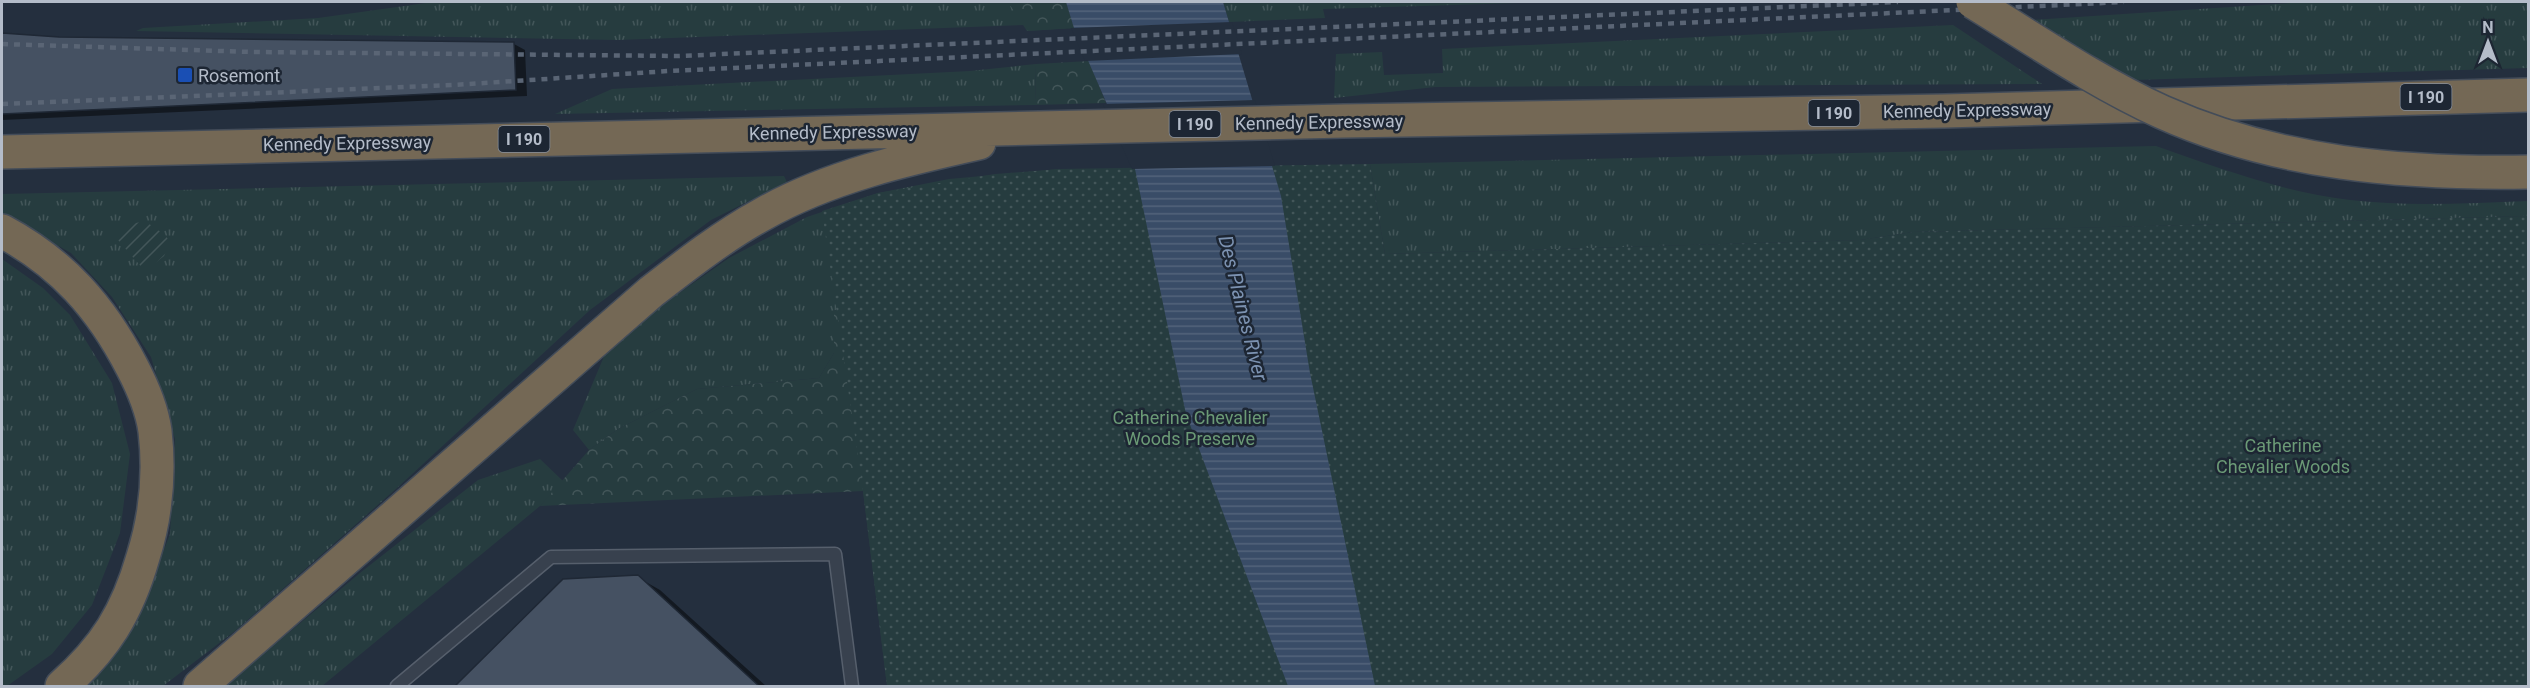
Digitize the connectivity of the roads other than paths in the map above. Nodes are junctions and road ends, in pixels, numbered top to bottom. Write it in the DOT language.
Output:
graph roads {
  1 [pos="1973,2"];
  2 [pos="2529,95"];
  3 [pos="2324,99"];
  4 [pos="2529,105"];
  5 [pos="1047,128"];
  6 [pos="2,152"];
  7 [pos="2529,172"];
  8 [pos="2,231"];
  9 [pos="62,687"];
  10 [pos="200,687"];
  11 [pos="397,687"];
  12 [pos="852,687"];
  1 -- 7 [label="highway, bridge"];
  2 -- 3 [label="highway, Kennedy Expressway / I 190"];
  3 -- 4 [label="highway"];
  3 -- 5 [label="highway, Kennedy Expressway / I 190"];
  5 -- 6 [label="highway, Kennedy Expressway / I 190"];
  5 -- 10 [label="highway"];
  8 -- 9 [label="highway"];
  11 -- 12 [label="lane"];
}
